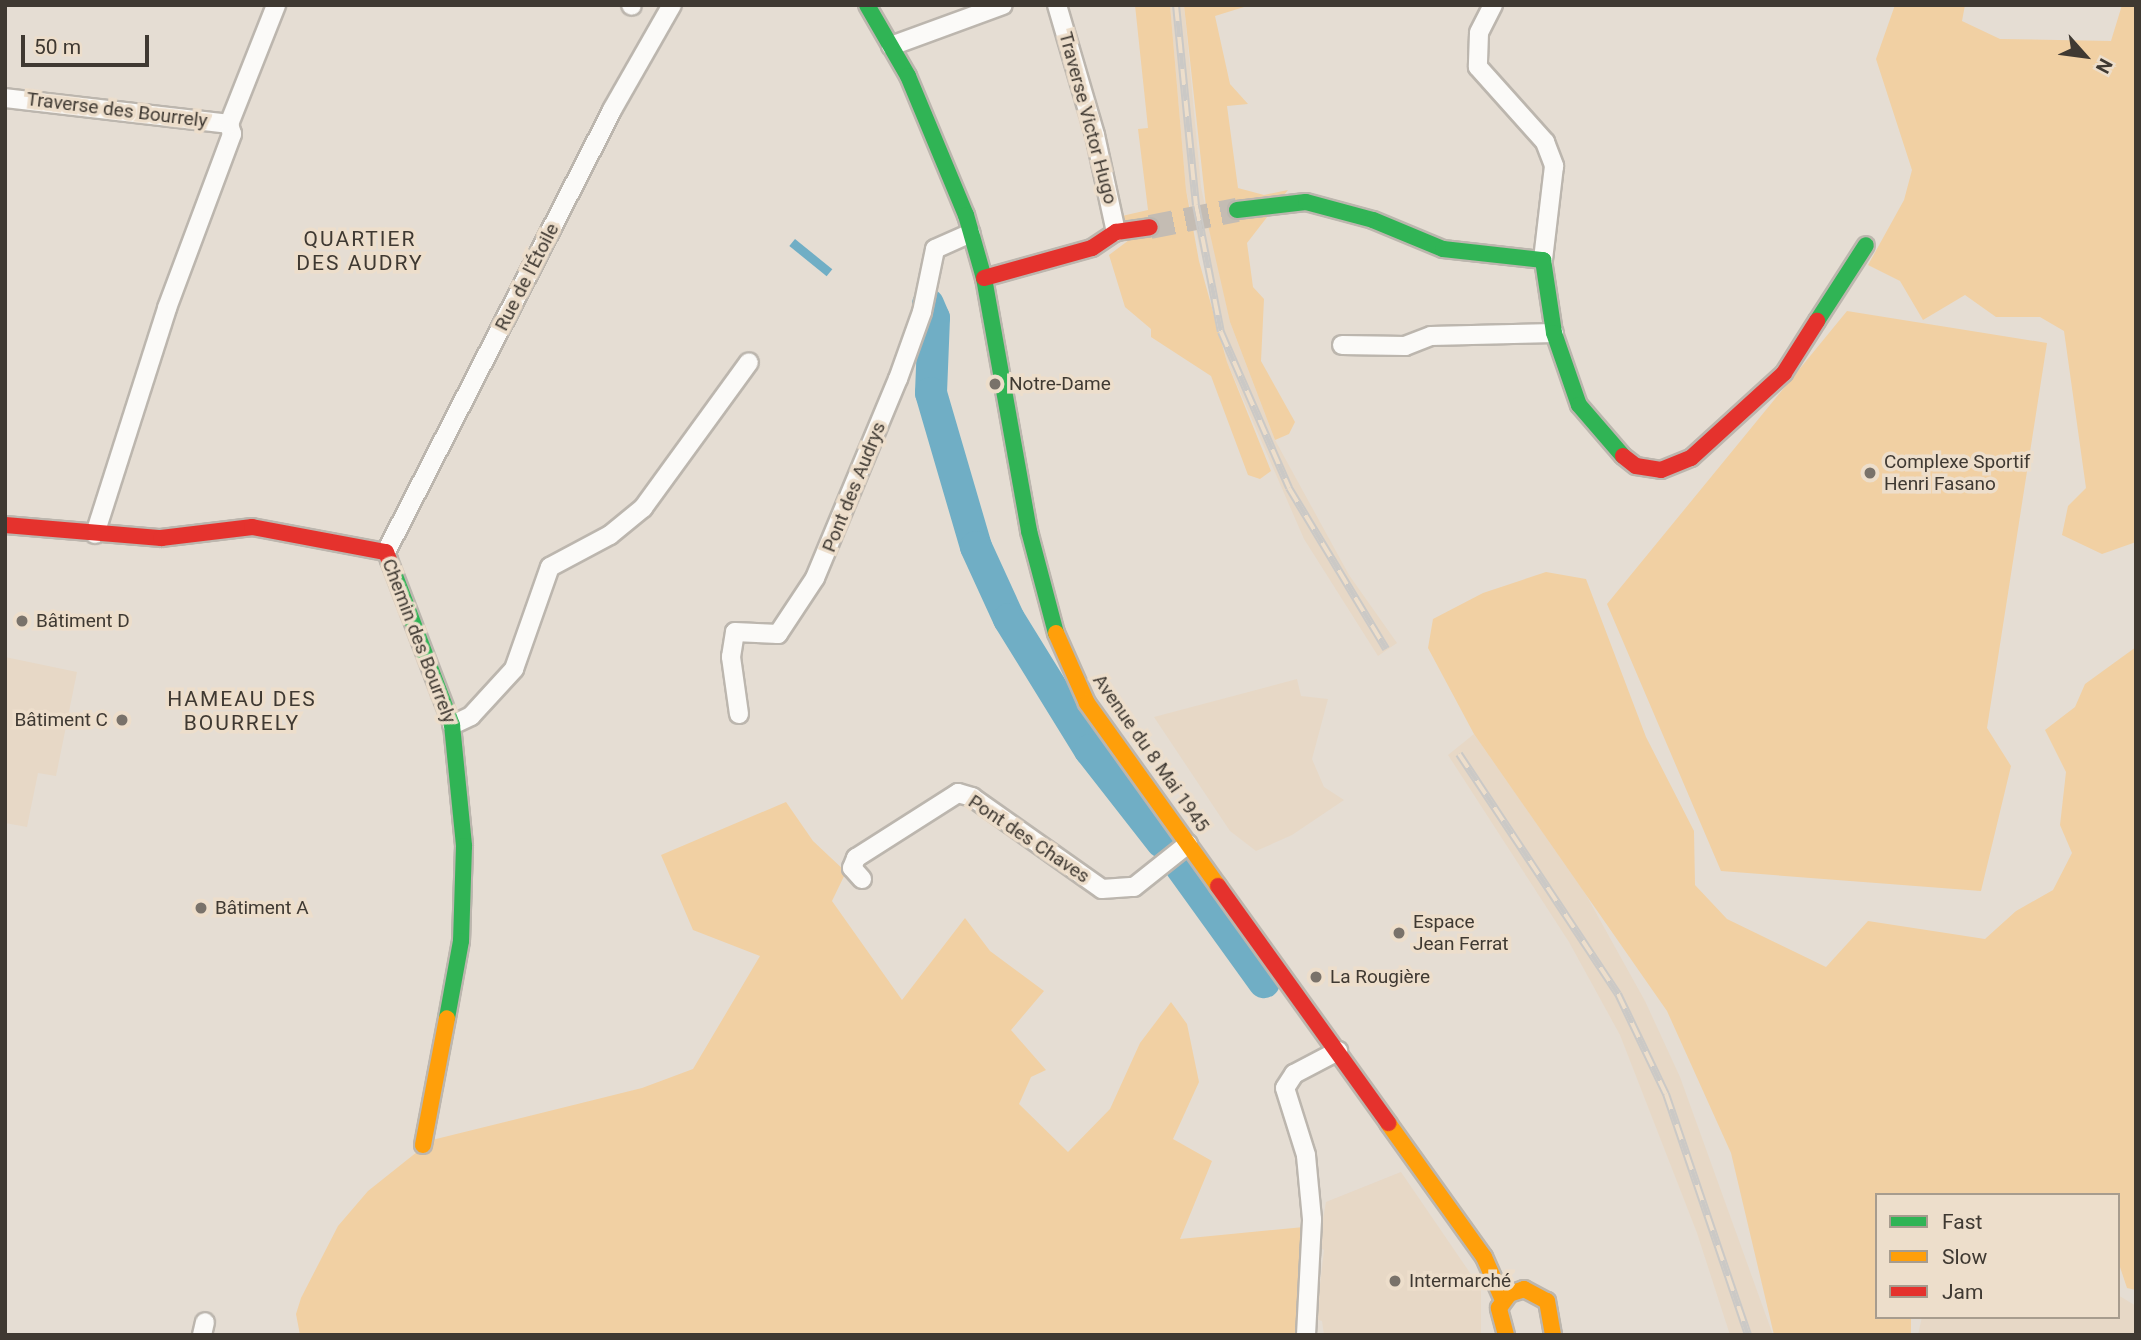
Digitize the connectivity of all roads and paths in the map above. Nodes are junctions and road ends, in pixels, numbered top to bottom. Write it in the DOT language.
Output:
graph roads {
  1 [pos="276,5"];
  2 [pos="672,5"];
  3 [pos="867,5"];
  4 [pos="1003,5"];
  5 [pos="1057,5"];
  6 [pos="1493,5"];
  7 [pos="891,46"];
  8 [pos="5,98"];
  9 [pos="229,124"];
  10 [pos="1237,210"];
  11 [pos="1150,227"];
  12 [pos="1116,232"];
  13 [pos="971,233"];
  14 [pos="1866,245"];
  15 [pos="1543,260"];
  16 [pos="984,278"];
  17 [pos="1554,333"];
  18 [pos="1342,345"];
  19 [pos="749,362"];
  20 [pos="5,525"];
  21 [pos="95,534"];
  22 [pos="386,552"];
  23 [pos="739,714"];
  24 [pos="452,725"];
  25 [pos="1188,844"];
  26 [pos="862,879"];
  27 [pos="1338,1051"];
  28 [pos="423,1146"];
  29 [pos="1484,1257"];
  30 [pos="1524,1289"];
  31 [pos="1503,1300"];
  32 [pos="1552,1327"];
  33 [pos="1501,1332"];
  34 [pos="1306,1335"];
  35 [pos="1543,1335"];
  1 -- 9 [label="street"];
  2 -- 22 [label="street, Rue de l'Étoile"];
  3 -- 7 [label="street, Avenue du 8 Mai 1945"];
  4 -- 7 [label="street"];
  5 -- 12 [label="street, Traverse Victor Hugo"];
  6 -- 15 [label="street"];
  7 -- 13 [label="street, Avenue du 8 Mai 1945"];
  8 -- 9 [label="street, Traverse des Bourrely"];
  9 -- 21 [label="street"];
  10 -- 15 [label="street"];
  11 -- 12 [label="street"];
  12 -- 16 [label="street"];
  13 -- 16 [label="street, Avenue du 8 Mai 1945"];
  13 -- 23 [label="street, Pont des Audrys"];
  14 -- 17 [label="street"];
  15 -- 17 [label="street"];
  16 -- 25 [label="street, Avenue du 8 Mai 1945"];
  17 -- 18 [label="street"];
  19 -- 24 [label="street"];
  20 -- 21 [label="street, Chemin des Bourrely"];
  21 -- 22 [label="street, Chemin des Bourrely"];
  22 -- 24 [label="street, Chemin des Bourrely"];
  24 -- 28 [label="street, Chemin des Bourrely"];
  25 -- 26 [label="street, Pont des Chaves"];
  25 -- 27 [label="street, Avenue du 8 Mai 1945"];
  27 -- 29 [label="street, Avenue du 8 Mai 1945"];
  27 -- 34 [label="street"];
  29 -- 30 [label="street, Avenue du 8 Mai 1945"];
  29 -- 31 [label="street, Avenue du 8 Mai 1945"];
  30 -- 31 [label="street"];
  30 -- 32 [label="street, Avenue du 8 Mai 1945"];
  31 -- 33 [label="street"];
  32 -- 35 [label="street"];
}
